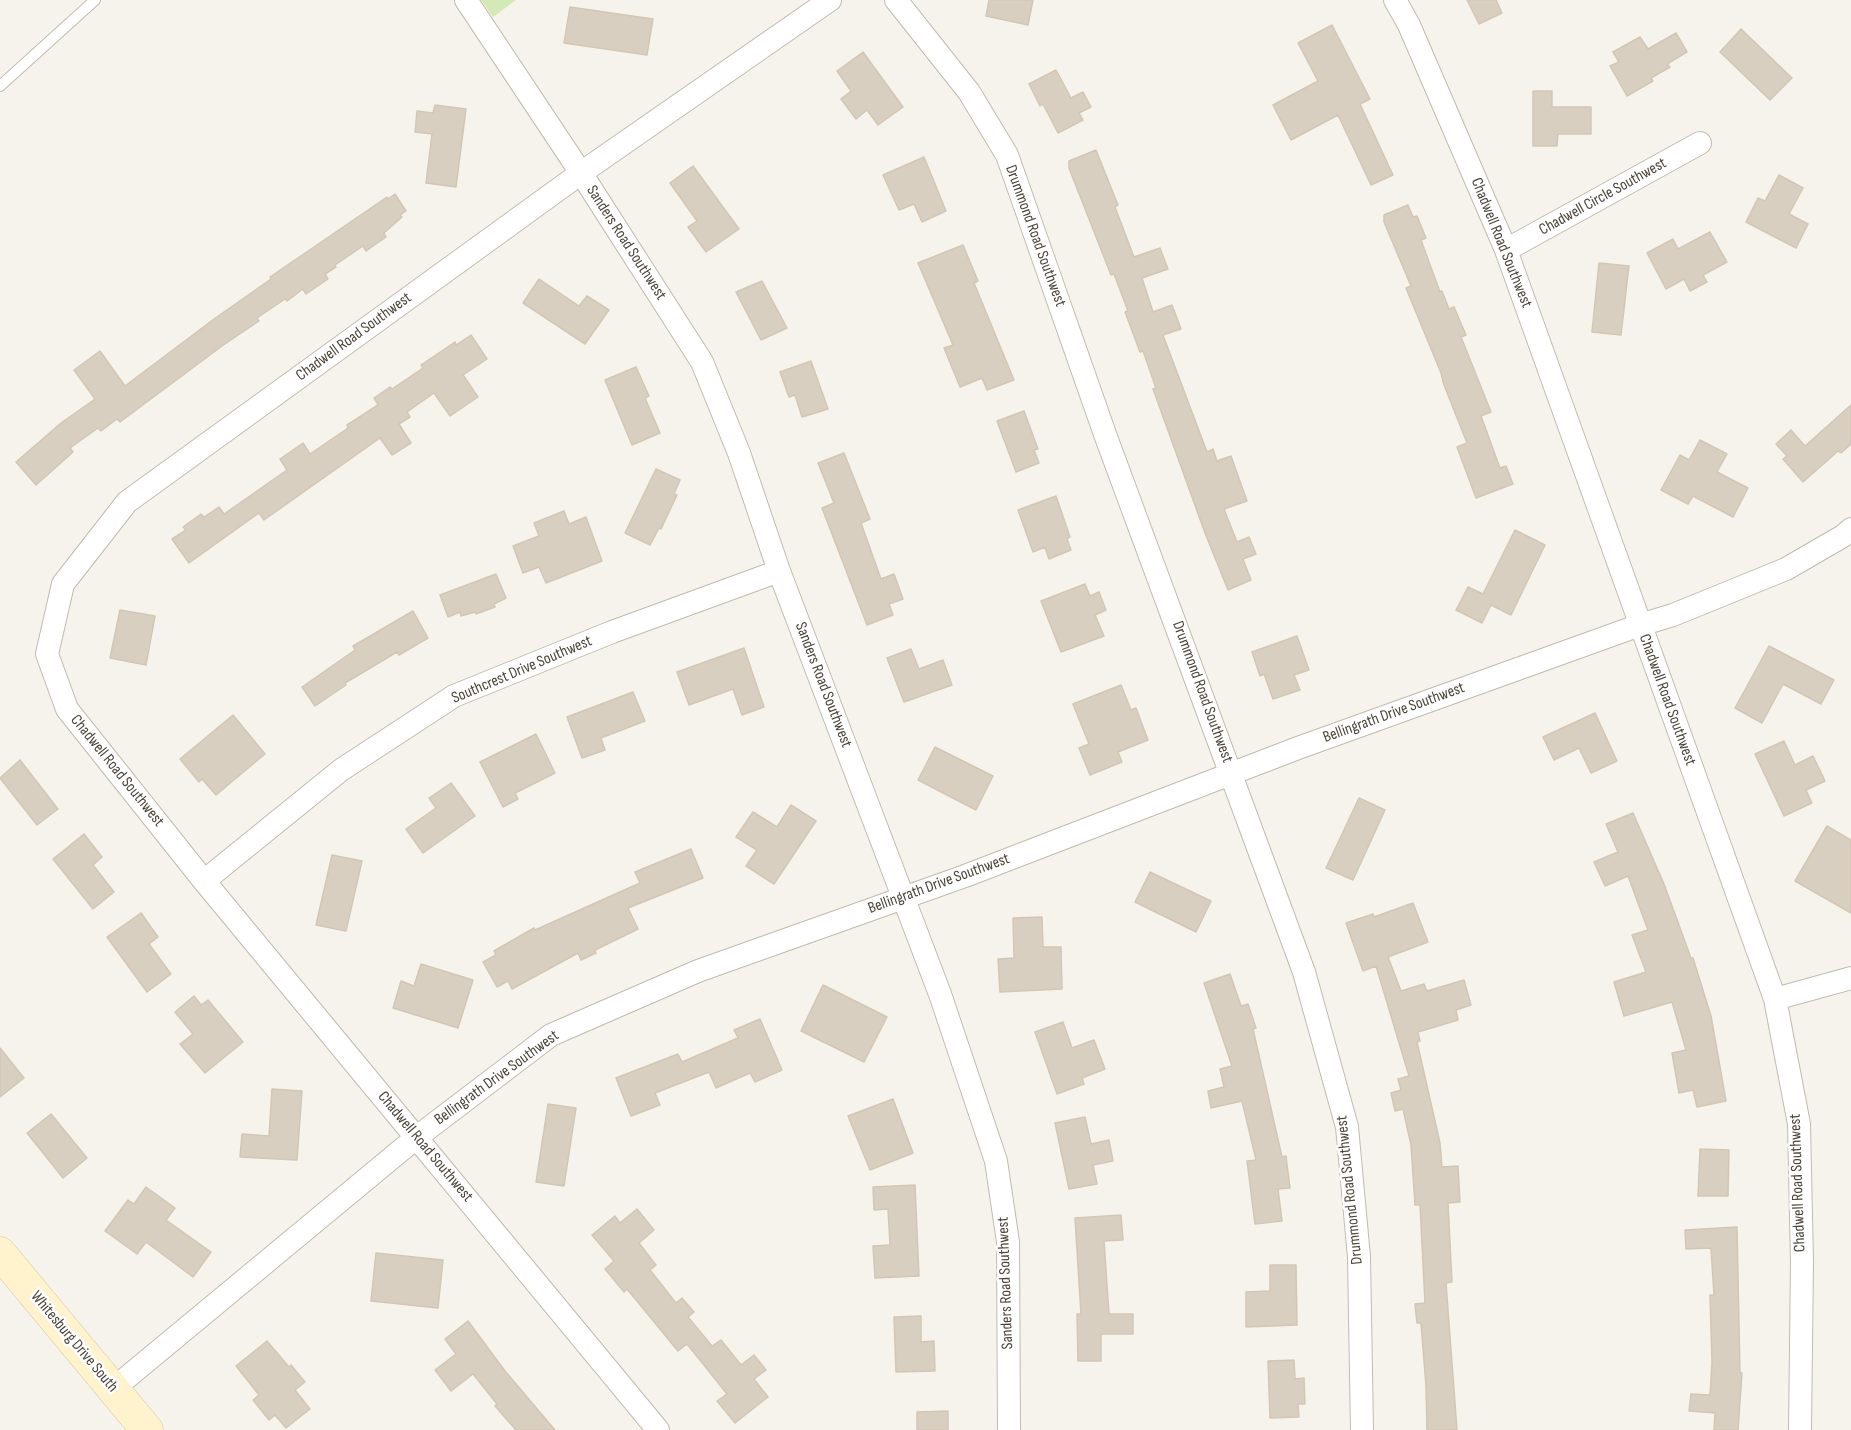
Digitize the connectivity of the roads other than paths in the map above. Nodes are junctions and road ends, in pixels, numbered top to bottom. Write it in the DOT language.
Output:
graph roads {
  1 [pos="94,0"];
  2 [pos="466,0"];
  3 [pos="830,0"];
  4 [pos="896,0"];
  5 [pos="1395,0"];
  6 [pos="0,86"];
  7 [pos="1700,143"];
  8 [pos="581,173"];
  9 [pos="1506,250"];
  10 [pos="1851,529"];
  11 [pos="779,571"];
  12 [pos="1640,625"];
  13 [pos="1232,773"];
  14 [pos="204,881"];
  15 [pos="904,898"];
  16 [pos="1851,978"];
  17 [pos="1775,999"];
  18 [pos="417,1137"];
  19 [pos="0,1253"];
  20 [pos="113,1389"];
  21 [pos="147,1430"];
  22 [pos="658,1430"];
  23 [pos="1009,1430"];
  24 [pos="1362,1430"];
  25 [pos="1800,1430"];
  1 -- 6 [label="lane"];
  2 -- 8 [label="street, Sanders Road Southwest"];
  3 -- 8 [label="street, Chadwell Road Southwest"];
  4 -- 13 [label="street, Drummond Road Southwest"];
  5 -- 9 [label="street, Chadwell Road Southwest"];
  7 -- 9 [label="street, Chadwell Circle Southwest"];
  8 -- 11 [label="street, Sanders Road Southwest"];
  8 -- 14 [label="street, Chadwell Road Southwest"];
  9 -- 12 [label="street, Chadwell Road Southwest"];
  10 -- 12 [label="street, Bellingrath Drive Southwest"];
  11 -- 14 [label="street, Southcrest Drive Southwest"];
  11 -- 15 [label="street, Sanders Road Southwest"];
  12 -- 13 [label="street, Bellingrath Drive Southwest"];
  12 -- 17 [label="street, Chadwell Road Southwest"];
  13 -- 15 [label="street, Bellingrath Drive Southwest"];
  13 -- 24 [label="street, Drummond Road Southwest"];
  14 -- 18 [label="street, Chadwell Road Southwest"];
  15 -- 18 [label="street, Bellingrath Drive Southwest"];
  15 -- 23 [label="street, Sanders Road Southwest"];
  16 -- 17 [label="street"];
  17 -- 25 [label="street, Chadwell Road Southwest"];
  18 -- 20 [label="street, Bellingrath Drive Southwest"];
  18 -- 22 [label="street, Chadwell Road Southwest"];
  19 -- 20 [label="main road, Whitesburg Drive South"];
  20 -- 21 [label="main road, Whitesburg Drive South"];
}
